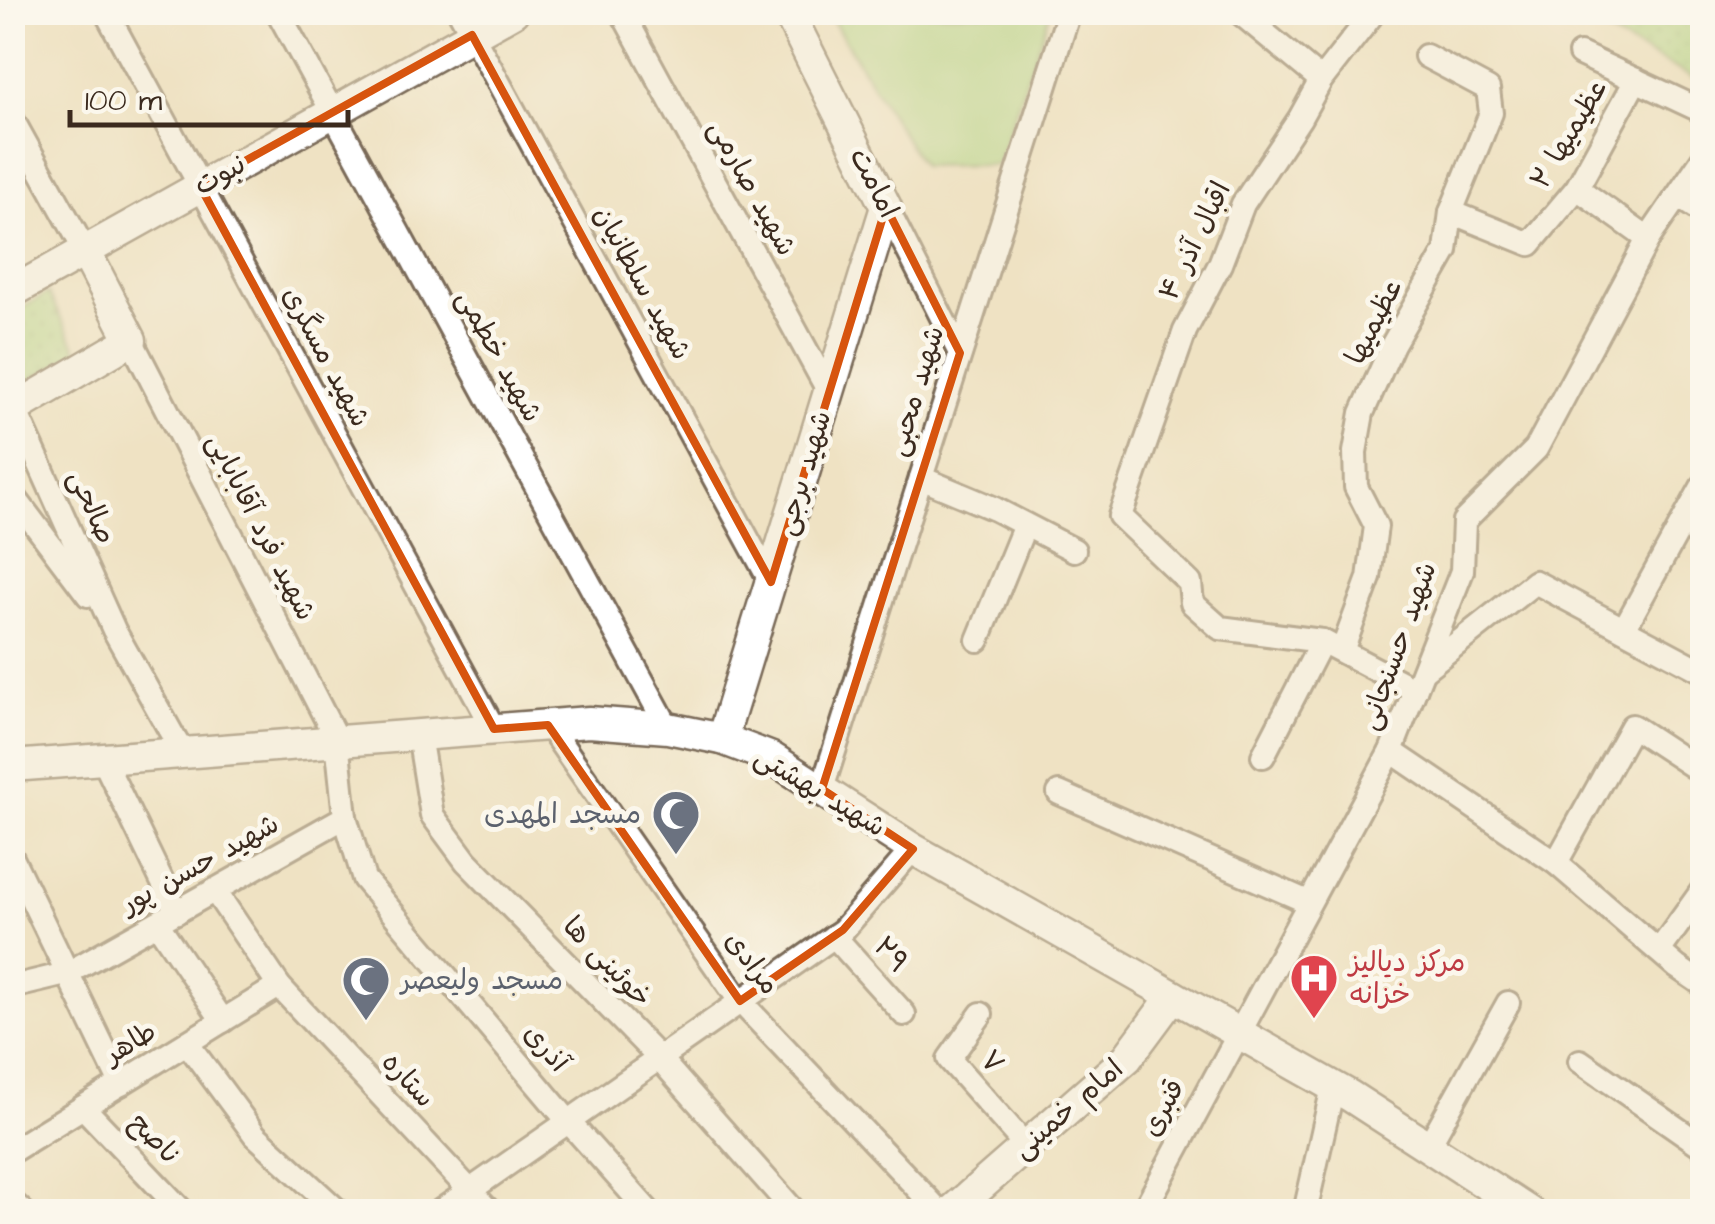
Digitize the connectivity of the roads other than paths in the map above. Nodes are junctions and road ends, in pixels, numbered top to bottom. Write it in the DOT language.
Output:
graph roads {
  1 [pos="106,12"];
  2 [pos="278,12"];
  3 [pos="513,12"];
  4 [pos="622,12"];
  5 [pos="788,12"];
  6 [pos="1069,12"];
  7 [pos="1239,12"];
  8 [pos="1371,16"];
  9 [pos="466,24"];
  10 [pos="1580,54"];
  11 [pos="1426,56"];
  12 [pos="1321,80"];
  13 [pos="1636,80"];
  14 [pos="1702,110"];
  15 [pos="332,112"];
  16 [pos="12,120"];
  17 [pos="1702,160"];
  18 [pos="200,186"];
  19 [pos="1577,188"];
  20 [pos="1678,196"];
  21 [pos="886,207"];
  22 [pos="1452,212"];
  23 [pos="1702,212"];
  24 [pos="1648,239"];
  25 [pos="84,249"];
  26 [pos="12,292"];
  27 [pos="131,340"];
  28 [pos="960,352"];
  29 [pos="829,392"];
  30 [pos="14,409"];
  31 [pos="921,478"];
  32 [pos="1702,487"];
  33 [pos="12,494"];
  34 [pos="1025,525"];
  35 [pos="1074,550"];
  36 [pos="771,582"];
  37 [pos="1624,629"];
  38 [pos="114,630"];
  39 [pos="978,640"];
  40 [pos="1332,646"];
  41 [pos="1702,671"];
  42 [pos="1419,680"];
  43 [pos="548,725"];
  44 [pos="668,728"];
  45 [pos="494,729"];
  46 [pos="419,734"];
  47 [pos="722,739"];
  48 [pos="337,740"];
  49 [pos="1391,750"];
  50 [pos="182,752"];
  51 [pos="1263,756"];
  52 [pos="103,759"];
  53 [pos="12,766"];
  54 [pos="1699,770"];
  55 [pos="822,789"];
  56 [pos="1059,794"];
  57 [pos="345,817"];
  58 [pos="914,848"];
  59 [pos="12,858"];
  60 [pos="1556,863"];
  61 [pos="214,891"];
  62 [pos="1702,891"];
  63 [pos="1308,902"];
  64 [pos="167,917"];
  65 [pos="834,936"];
  66 [pos="1659,951"];
  67 [pos="66,974"];
  68 [pos="1702,984"];
  69 [pos="279,986"];
  70 [pos="12,987"];
  71 [pos="1173,996"];
  72 [pos="740,1001"];
  73 [pos="1508,1003"];
  74 [pos="904,1014"];
  75 [pos="981,1014"];
  76 [pos="223,1020"];
  77 [pos="1237,1032"];
  78 [pos="187,1043"];
  79 [pos="659,1058"];
  80 [pos="1580,1061"];
  81 [pos="121,1084"];
  82 [pos="1333,1087"];
  83 [pos="83,1107"];
  84 [pos="568,1122"];
  85 [pos="1429,1145"];
  86 [pos="1026,1146"];
  87 [pos="1702,1146"];
  88 [pos="12,1151"];
  89 [pos="470,1190"];
  90 [pos="12,1202"];
  91 [pos="22,1212"];
  92 [pos="183,1212"];
  93 [pos="340,1212"];
  94 [pos="439,1212"];
  95 [pos="490,1212"];
  96 [pos="648,1212"];
  97 [pos="795,1212"];
  98 [pos="940,1212"];
  99 [pos="952,1212"];
  100 [pos="1143,1212"];
  101 [pos="1305,1212"];
  102 [pos="1529,1212"];
  1 -- 18 [label="street, شهید مسگری"];
  2 -- 15 [label="street, شهید خطمی"];
  3 -- 9 [label="street, نبوت"];
  4 -- 29 [label="street, شهید صارمی"];
  5 -- 21 [label="street, امامت"];
  6 -- 28 [label="street, شهید محبی"];
  7 -- 12 [label="street"];
  8 -- 12 [label="street, اقبال آذر ۴"];
  9 -- 15 [label="street, نبوت"];
  9 -- 36 [label="street, شهید سلطانیان"];
  10 -- 13 [label="street"];
  11 -- 22 [label="street, عظیمیها"];
  12 -- 40 [label="street, اقبال آذر ۴"];
  13 -- 14 [label="street"];
  13 -- 19 [label="street, عظیمیها ۲"];
  15 -- 18 [label="street, نبوت"];
  15 -- 44 [label="street, شهید خطمی"];
  16 -- 25 [label="street"];
  17 -- 20 [label="street, شهید حسنجانی"];
  18 -- 25 [label="street, نبوت"];
  18 -- 45 [label="street, شهید مسگری"];
  19 -- 22 [label="street, عظیمیها ۲"];
  19 -- 24 [label="street"];
  20 -- 23 [label="street"];
  20 -- 24 [label="street, شهید حسنجانی"];
  21 -- 28 [label="street, امامت"];
  21 -- 29 [label="street, شهید برجی"];
  22 -- 40 [label="street, عظیمیها"];
  24 -- 42 [label="street, شهید حسنجانی"];
  25 -- 26 [label="street, نبوت"];
  25 -- 27 [label="street"];
  27 -- 30 [label="street"];
  27 -- 48 [label="street, شهید فرد آقابابایی"];
  28 -- 31 [label="street, شهید محبی"];
  29 -- 36 [label="street, شهید برجی"];
  30 -- 38 [label="street, صالحی"];
  31 -- 34 [label="street"];
  31 -- 55 [label="street, شهید محبی"];
  32 -- 37 [label="street"];
  33 -- 38 [label="street, صالحی"];
  34 -- 35 [label="street"];
  34 -- 39 [label="street"];
  36 -- 47 [label="street, شهید برجی"];
  37 -- 41 [label="street"];
  37 -- 42 [label="street"];
  38 -- 50 [label="street, صالحی"];
  40 -- 42 [label="street"];
  40 -- 51 [label="street, عظیمیها"];
  42 -- 49 [label="street, شهید حسنجانی"];
  43 -- 44 [label="street, شهید بهشتی"];
  43 -- 45 [label="street, شهید بهشتی"];
  43 -- 72 [label="street, مرادی"];
  44 -- 47 [label="street, شهید بهشتی"];
  45 -- 46 [label="street, شهید بهشتی"];
  46 -- 48 [label="street, شهید بهشتی"];
  46 -- 79 [label="street, خوئینی ها"];
  47 -- 55 [label="street, شهید بهشتی"];
  48 -- 50 [label="street, شهید بهشتی"];
  48 -- 57 [label="street"];
  49 -- 60 [label="street"];
  49 -- 63 [label="street, شهید حسنجانی"];
  50 -- 52 [label="street, شهید بهشتی"];
  52 -- 53 [label="street, شهید بهشتی"];
  52 -- 64 [label="street"];
  54 -- 60 [label="street"];
  55 -- 58 [label="street, شهید بهشتی"];
  56 -- 63 [label="street"];
  57 -- 61 [label="street, شهید حسن پور"];
  57 -- 84 [label="street, آذری"];
  58 -- 65 [label="street"];
  58 -- 71 [label="street, شهید بهشتی"];
  59 -- 67 [label="street"];
  60 -- 66 [label="street"];
  61 -- 64 [label="street, شهید حسن پور"];
  61 -- 69 [label="street, ستاره"];
  62 -- 66 [label="street"];
  63 -- 77 [label="street, شهید حسنجانی"];
  64 -- 67 [label="street, شهید حسن پور"];
  64 -- 76 [label="street"];
  65 -- 72 [label="street"];
  65 -- 74 [label="street, ۲۹"];
  66 -- 68 [label="street"];
  67 -- 70 [label="street, شهید حسن پور"];
  67 -- 81 [label="street"];
  69 -- 76 [label="street, طاهر"];
  69 -- 89 [label="street, ستاره"];
  71 -- 77 [label="street, شهید بهشتی"];
  71 -- 86 [label="street, امام خمینی"];
  72 -- 79 [label="street"];
  72 -- 98 [label="street, مرادی"];
  73 -- 85 [label="street"];
  75 -- 86 [label="street, ۷"];
  76 -- 78 [label="street, طاهر"];
  77 -- 82 [label="street, شهید بهشتی"];
  77 -- 100 [label="street, قنبری"];
  78 -- 81 [label="street, طاهر"];
  78 -- 93 [label="street"];
  79 -- 84 [label="street"];
  79 -- 97 [label="street, خوئینی ها"];
  80 -- 87 [label="street"];
  81 -- 83 [label="street, طاهر"];
  82 -- 85 [label="street, شهید بهشتی"];
  82 -- 101 [label="street"];
  83 -- 88 [label="street, طاهر"];
  83 -- 92 [label="street, ناصح"];
  84 -- 89 [label="street"];
  84 -- 96 [label="street, آذری"];
  85 -- 102 [label="street, شهید بهشتی"];
  86 -- 99 [label="street, امام خمینی"];
  89 -- 94 [label="street"];
  89 -- 95 [label="street, ستاره"];
  90 -- 91 [label="street"];
}
